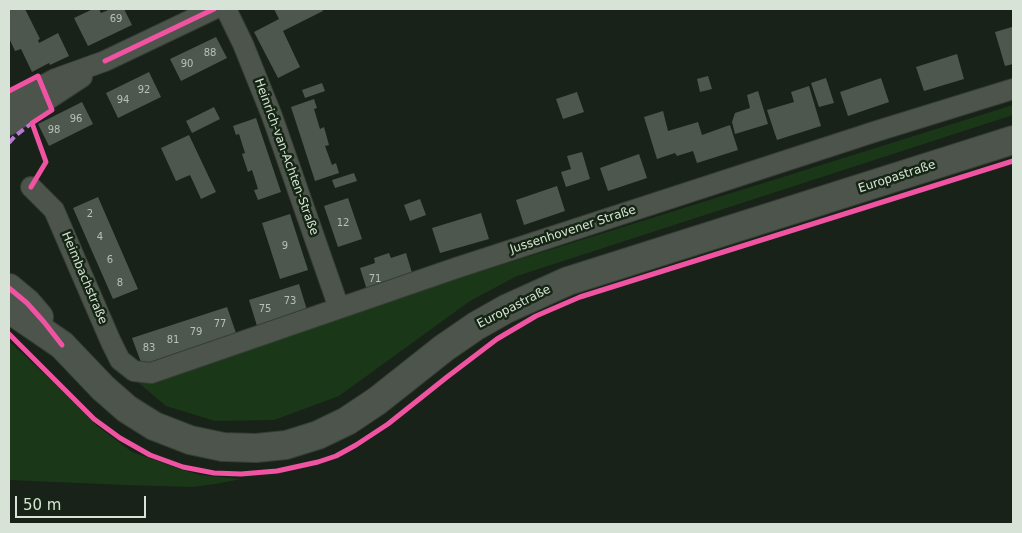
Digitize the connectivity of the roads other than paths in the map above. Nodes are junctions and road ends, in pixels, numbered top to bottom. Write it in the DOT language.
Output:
graph roads {
  1 [pos="214,9"];
  2 [pos="226,9"];
  3 [pos="105,61"];
  4 [pos="1013,89"];
  5 [pos="13,97"];
  6 [pos="9,125"];
  7 [pos="1013,140"];
  8 [pos="31,187"];
  9 [pos="9,288"];
  10 [pos="339,308"];
  11 [pos="9,309"];
  12 [pos="62,346"];
  13 [pos="134,371"];
  1 -- 3 [label="street"];
  2 -- 10 [label="street, Heinrich-van-Achten-Straße"];
  3 -- 5 [label="street"];
  3 -- 6 [label="street"];
  4 -- 10 [label="street, Jussenhovener Straße"];
  7 -- 12 [label="main road, Europastraße"];
  8 -- 13 [label="street, Heimbachstraße"];
  9 -- 12 [label="main road, Europastraße"];
  10 -- 13 [label="street, Jussenhovener Straße"];
  11 -- 12 [label="main road, Europastraße"];
}
